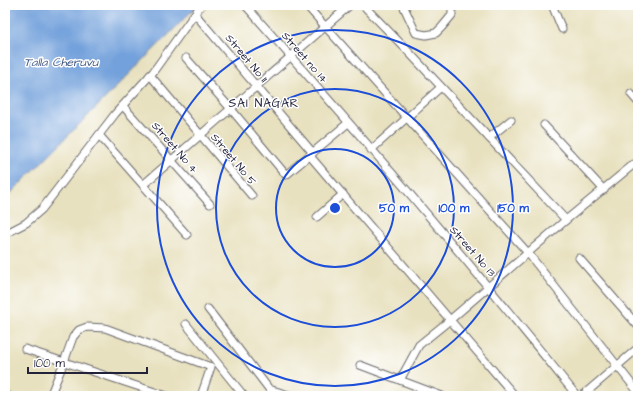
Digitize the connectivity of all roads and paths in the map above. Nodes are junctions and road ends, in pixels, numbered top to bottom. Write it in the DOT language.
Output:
graph roads {
  1 [pos="201,5"];
  2 [pos="245,5"];
  3 [pos="306,5"];
  4 [pos="350,5"];
  5 [pos="363,5"];
  6 [pos="403,5"];
  7 [pos="452,5"];
  8 [pos="552,5"];
  9 [pos="195,14"];
  10 [pos="326,26"];
  11 [pos="562,28"];
  12 [pos="291,56"];
  13 [pos="186,58"];
  14 [pos="150,75"];
  15 [pos="257,86"];
  16 [pos="441,87"];
  17 [pos="631,94"];
  18 [pos="638,102"];
  19 [pos="122,106"];
  20 [pos="231,109"];
  21 [pos="407,118"];
  22 [pos="511,120"];
  23 [pos="348,123"];
  24 [pos="544,125"];
  25 [pos="99,134"];
  26 [pos="200,135"];
  27 [pos="489,138"];
  28 [pos="371,150"];
  29 [pos="312,154"];
  30 [pos="172,160"];
  31 [pos="638,163"];
  32 [pos="143,185"];
  33 [pos="604,190"];
  34 [pos="343,194"];
  35 [pos="252,196"];
  36 [pos="210,204"];
  37 [pos="317,217"];
  38 [pos="566,220"];
  39 [pos="5,234"];
  40 [pos="187,235"];
  41 [pos="528,253"];
  42 [pos="579,258"];
  43 [pos="489,287"];
  44 [pos="208,309"];
  45 [pos="450,320"];
  46 [pos="186,324"];
  47 [pos="638,326"];
  48 [pos="638,348"];
  49 [pos="25,349"];
  50 [pos="64,362"];
  51 [pos="360,365"];
  52 [pos="617,366"];
  53 [pos="400,380"];
  54 [pos="268,389"];
  55 [pos="638,392"];
  56 [pos="5,395"];
  57 [pos="8,396"];
  58 [pos="50,396"];
  59 [pos="167,396"];
  60 [pos="201,396"];
  61 [pos="244,396"];
  62 [pos="274,396"];
  63 [pos="292,396"];
  64 [pos="442,396"];
  65 [pos="515,396"];
  66 [pos="577,396"];
  67 [pos="582,396"];
  1 -- 9 [label="street"];
  2 -- 12 [label="street, Street no 14"];
  3 -- 10 [label="street"];
  4 -- 10 [label="street"];
  5 -- 16 [label="street"];
  6 -- 7 [label="street"];
  8 -- 11 [label="street"];
  9 -- 14 [label="street"];
  9 -- 15 [label="street, Street No 11"];
  10 -- 12 [label="street"];
  10 -- 21 [label="street"];
  12 -- 15 [label="street"];
  12 -- 23 [label="street, Street no 14"];
  13 -- 20 [label="street"];
  14 -- 19 [label="street"];
  14 -- 26 [label="street, Street No 5"];
  15 -- 20 [label="street"];
  15 -- 29 [label="street, Street No 11"];
  16 -- 21 [label="street"];
  16 -- 27 [label="street"];
  17 -- 18 [label="street"];
  19 -- 25 [label="street"];
  19 -- 30 [label="street, Street No 4"];
  20 -- 26 [label="street"];
  20 -- 29 [label="street"];
  21 -- 28 [label="street"];
  21 -- 41 [label="street"];
  22 -- 27 [label="street"];
  23 -- 28 [label="street, Street No 13"];
  23 -- 29 [label="street"];
  24 -- 33 [label="street"];
  25 -- 32 [label="street"];
  25 -- 39 [label="street"];
  26 -- 30 [label="street"];
  26 -- 35 [label="street, Street No 5"];
  27 -- 38 [label="street"];
  28 -- 43 [label="street, Street No 13"];
  29 -- 34 [label="street, Street No 11"];
  30 -- 32 [label="street"];
  30 -- 36 [label="street, Street No 4"];
  31 -- 33 [label="street"];
  32 -- 40 [label="street"];
  33 -- 38 [label="street"];
  34 -- 37 [label="street"];
  34 -- 45 [label="street, Street No 11"];
  38 -- 41 [label="street"];
  41 -- 43 [label="street"];
  41 -- 52 [label="street"];
  42 -- 47 [label="street"];
  43 -- 45 [label="street"];
  43 -- 66 [label="street, Street No 13"];
  44 -- 54 [label="street"];
  45 -- 53 [label="street"];
  45 -- 65 [label="street, Street No 11"];
  46 -- 61 [label="street"];
  48 -- 52 [label="street"];
  49 -- 50 [label="street"];
  50 -- 58 [label="street"];
  50 -- 59 [label="street"];
  50 -- 60 [label="street"];
  51 -- 53 [label="street"];
  52 -- 55 [label="street"];
  52 -- 67 [label="street"];
  53 -- 64 [label="street"];
  54 -- 62 [label="street"];
  54 -- 63 [label="street"];
  56 -- 57 [label="street"];
}
